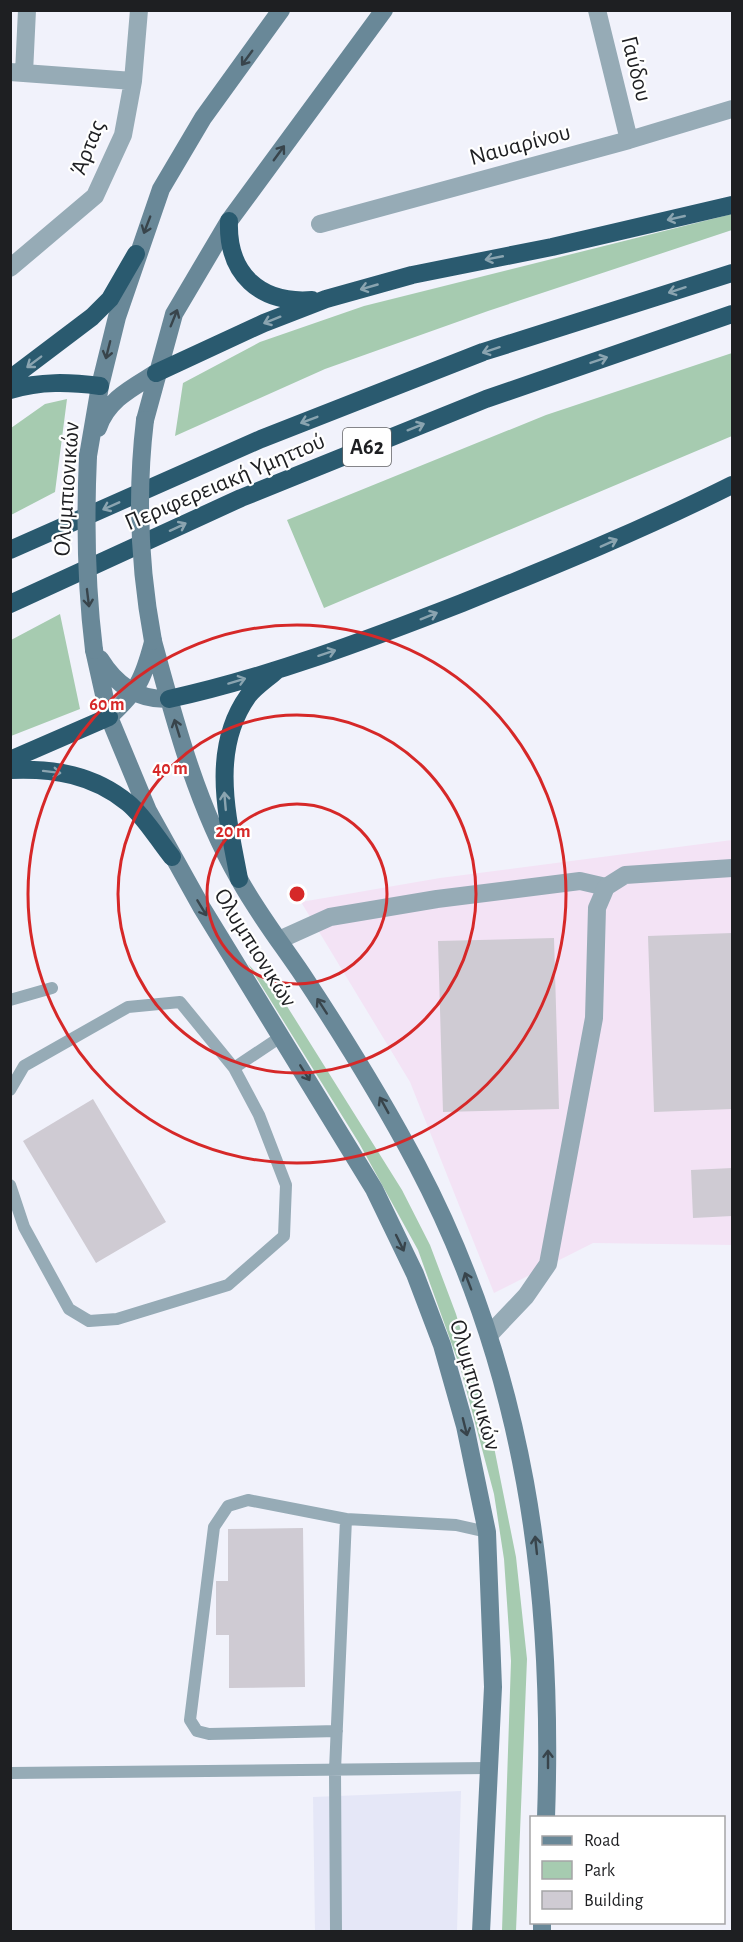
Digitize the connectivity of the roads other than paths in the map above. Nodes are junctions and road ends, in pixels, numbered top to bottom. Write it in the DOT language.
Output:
graph roads {
  1 [pos="27,10"];
  2 [pos="139,10"];
  3 [pos="281,10"];
  4 [pos="384,10"];
  5 [pos="597,10"];
  6 [pos="17,73"];
  7 [pos="133,81"];
  8 [pos="732,109"];
  9 [pos="629,140"];
  10 [pos="732,205"];
  11 [pos="229,221"];
  12 [pos="320,224"];
  13 [pos="136,254"];
  14 [pos="10,268"];
  15 [pos="732,273"];
  16 [pos="326,299"];
  17 [pos="732,314"];
  18 [pos="156,373"];
  19 [pos="10,379"];
  20 [pos="100,386"];
  21 [pos="10,390"];
  22 [pos="120,395"];
  23 [pos="145,420"];
  24 [pos="88,456"];
  25 [pos="732,485"];
  26 [pos="10,550"];
  27 [pos="10,604"];
  28 [pos="153,641"];
  29 [pos="94,650"];
  30 [pos="279,668"];
  31 [pos="134,693"];
  32 [pos="169,699"];
  33 [pos="109,717"];
  34 [pos="10,760"];
  35 [pos="10,770"];
  36 [pos="172,857"];
  37 [pos="732,868"];
  38 [pos="239,879"];
  39 [pos="606,887"];
  40 [pos="279,940"];
  41 [pos="52,988"];
  42 [pos="10,1000"];
  43 [pos="282,1036"];
  44 [pos="234,1068"];
  45 [pos="10,1090"];
  46 [pos="10,1185"];
  47 [pos="489,1335"];
  48 [pos="346,1519"];
  49 [pos="488,1532"];
  50 [pos="337,1731"];
  51 [pos="488,1768"];
  52 [pos="335,1770"];
  53 [pos="10,1773"];
  54 [pos="546,1816"];
  55 [pos="336,1932"];
  56 [pos="481,1932"];
  1 -- 6 [label="street"];
  2 -- 7 [label="street, Άρτας"];
  3 -- 13 [label="main road, Ολυμπιονικών, one-way"];
  11 -- 4 [label="main road, Ολυμπιονικών, one-way"];
  5 -- 9 [label="street, Γαύδου"];
  6 -- 7 [label="street"];
  7 -- 14 [label="street, Άρτας"];
  8 -- 9 [label="street, Ναυαρίνου"];
  9 -- 12 [label="street, Ναυαρίνου"];
  10 -- 16 [label="highway, one-way"];
  11 -- 16 [label="highway"];
  18 -- 11 [label="main road, Ολυμπιονικών, one-way"];
  13 -- 19 [label="highway, one-way"];
  13 -- 20 [label="main road, Ολυμπιονικών, one-way"];
  15 -- 26 [label="highway, Περιφερειακή Υμηττού / Α62, one-way"];
  16 -- 18 [label="highway, one-way"];
  27 -- 17 [label="highway, Περιφερειακή Υμηττού / Α62, one-way"];
  18 -- 22 [label="main road"];
  18 -- 23 [label="main road, Ολυμπιονικών"];
  20 -- 21 [label="highway"];
  20 -- 22 [label="main road"];
  20 -- 24 [label="main road, Ολυμπιονικών"];
  22 -- 23 [label="main road"];
  22 -- 24 [label="main road"];
  23 -- 28 [label="main road, Ολυμπιονικών, bridge"];
  24 -- 29 [label="main road, Ολυμπιονικών, one-way, bridge"];
  30 -- 25 [label="highway, one-way"];
  28 -- 31 [label="main road"];
  28 -- 32 [label="main road, Ολυμπιονικών"];
  29 -- 31 [label="main road"];
  29 -- 33 [label="main road, Ολυμπιονικών"];
  32 -- 30 [label="highway, one-way"];
  38 -- 30 [label="highway, one-way"];
  31 -- 32 [label="main road"];
  31 -- 33 [label="main road"];
  38 -- 32 [label="main road, Ολυμπιονικών, one-way"];
  33 -- 34 [label="highway"];
  33 -- 36 [label="main road, Ολυμπιονικών"];
  35 -- 36 [label="highway, one-way"];
  36 -- 43 [label="main road, Ολυμπιονικών, one-way"];
  37 -- 39 [label="street"];
  38 -- 40 [label="main road, Ολυμπιονικών"];
  39 -- 40 [label="street"];
  39 -- 47 [label="street"];
  47 -- 40 [label="main road, Ολυμπιονικών, one-way"];
  41 -- 42 [label="lane"];
  43 -- 44 [label="lane"];
  43 -- 49 [label="main road, Ολυμπιονικών, one-way"];
  44 -- 45 [label="lane"];
  44 -- 46 [label="lane"];
  54 -- 47 [label="main road, Ολυμπιονικών, one-way"];
  48 -- 49 [label="lane"];
  48 -- 50 [label="lane"];
  48 -- 50 [label="lane"];
  49 -- 51 [label="main road, Ολυμπιονικών"];
  50 -- 52 [label="lane"];
  51 -- 52 [label="lane"];
  51 -- 56 [label="main road, Ολυμπιονικών"];
  52 -- 53 [label="lane"];
  52 -- 55 [label="lane"];
}
